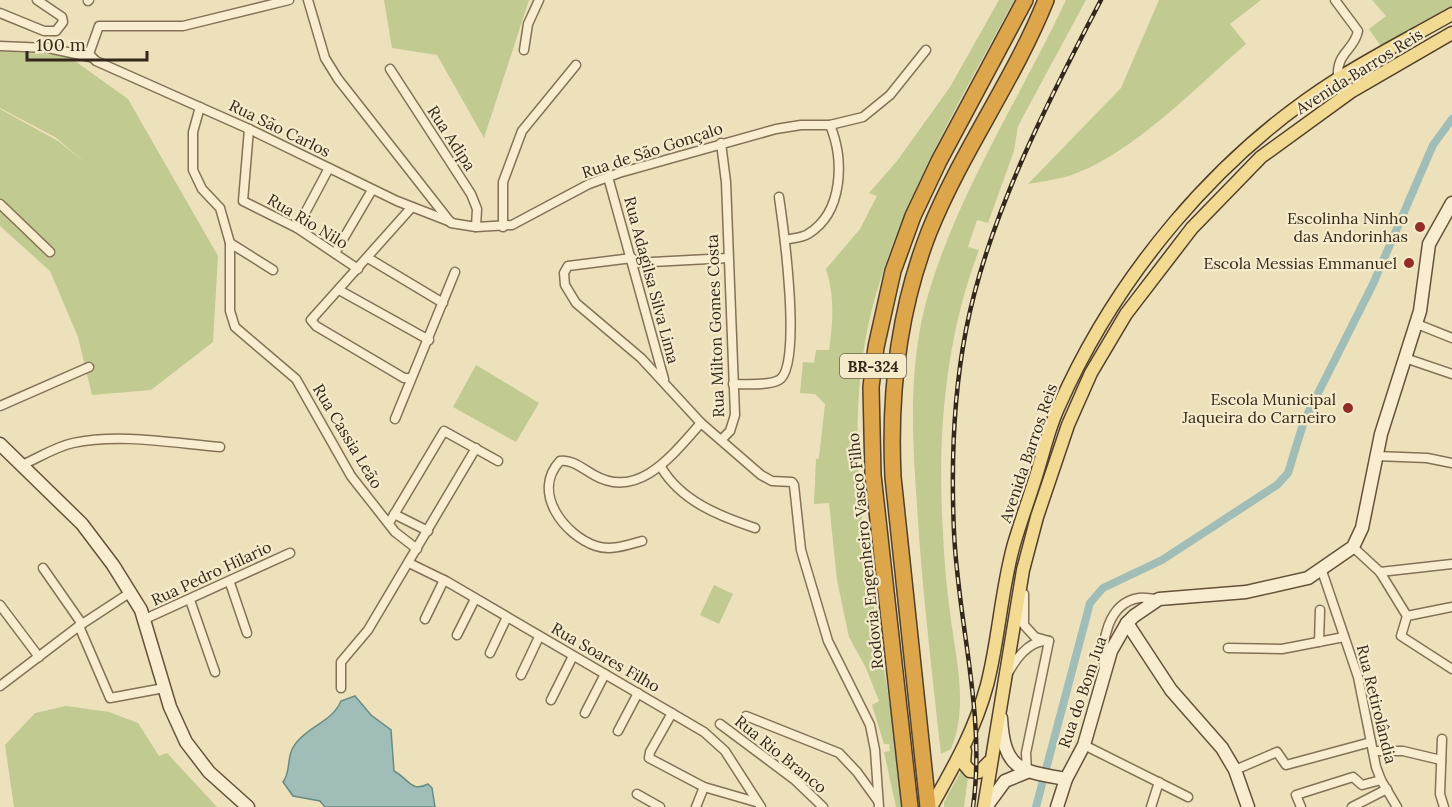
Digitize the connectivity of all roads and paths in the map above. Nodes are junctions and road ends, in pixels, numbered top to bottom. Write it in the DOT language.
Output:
graph roads {
  1 [pos="37,0"];
  2 [pos="289,0"];
  3 [pos="308,0"];
  4 [pos="539,0"];
  5 [pos="1025,0"];
  6 [pos="1046,0"];
  7 [pos="1335,0"];
  8 [pos="0,14"];
  9 [pos="1452,14"];
  10 [pos="1452,33"];
  11 [pos="0,46"];
  12 [pos="524,50"];
  13 [pos="926,50"];
  14 [pos="93,59"];
  15 [pos="576,65"];
  16 [pos="390,69"];
  17 [pos="1338,78"];
  18 [pos="200,107"];
  19 [pos="830,125"];
  20 [pos="249,129"];
  21 [pos="721,143"];
  22 [pos="328,168"];
  23 [pos="608,177"];
  24 [pos="372,190"];
  25 [pos="779,197"];
  26 [pos="0,204"];
  27 [pos="411,208"];
  28 [pos="1450,210"];
  29 [pos="451,223"];
  30 [pos="476,227"];
  31 [pos="503,227"];
  32 [pos="297,228"];
  33 [pos="785,240"];
  34 [pos="230,243"];
  35 [pos="50,252"];
  36 [pos="335,253"];
  37 [pos="368,258"];
  38 [pos="728,258"];
  39 [pos="633,261"];
  40 [pos="358,269"];
  41 [pos="273,270"];
  42 [pos="455,272"];
  43 [pos="339,290"];
  44 [pos="443,303"];
  45 [pos="1416,324"];
  46 [pos="1452,338"];
  47 [pos="429,340"];
  48 [pos="1405,358"];
  49 [pos="88,367"];
  50 [pos="1452,374"];
  51 [pos="411,378"];
  52 [pos="665,382"];
  53 [pos="733,384"];
  54 [pos="0,406"];
  55 [pos="395,419"];
  56 [pos="700,423"];
  57 [pos="722,439"];
  58 [pos="0,444"];
  59 [pos="220,447"];
  60 [pos="476,448"];
  61 [pos="1376,456"];
  62 [pos="498,461"];
  63 [pos="1452,463"];
  64 [pos="22,465"];
  65 [pos="661,467"];
  66 [pos="394,514"];
  67 [pos="389,523"];
  68 [pos="755,528"];
  69 [pos="428,531"];
  70 [pos="642,541"];
  71 [pos="1353,547"];
  72 [pos="417,549"];
  73 [pos="290,553"];
  74 [pos="409,563"];
  75 [pos="1452,564"];
  76 [pos="43,568"];
  77 [pos="1023,570"];
  78 [pos="1322,571"];
  79 [pos="1380,572"];
  80 [pos="444,580"];
  81 [pos="230,583"];
  82 [pos="131,592"];
  83 [pos="475,599"];
  84 [pos="1159,599"];
  85 [pos="190,600"];
  86 [pos="0,605"];
  87 [pos="1452,607"];
  88 [pos="1320,610"];
  89 [pos="1407,616"];
  90 [pos="507,617"];
  91 [pos="145,619"];
  92 [pos="425,619"];
  93 [pos="1127,623"];
  94 [pos="80,625"];
  95 [pos="248,633"];
  96 [pos="457,635"];
  97 [pos="539,637"];
  98 [pos="1344,637"];
  99 [pos="1049,641"];
  100 [pos="1319,642"];
  101 [pos="1228,648"];
  102 [pos="490,653"];
  103 [pos="573,656"];
  104 [pos="39,657"];
  105 [pos="1452,669"];
  106 [pos="215,672"];
  107 [pos="605,674"];
  108 [pos="1104,674"];
  109 [pos="521,675"];
  110 [pos="1004,681"];
  111 [pos="0,687"];
  112 [pos="164,688"];
  113 [pos="341,688"];
  114 [pos="638,693"];
  115 [pos="1000,699"];
  116 [pos="551,700"];
  117 [pos="585,713"];
  118 [pos="672,713"];
  119 [pos="746,716"];
  120 [pos="720,724"];
  121 [pos="618,731"];
  122 [pos="1442,739"];
  123 [pos="1371,742"];
  124 [pos="965,746"];
  125 [pos="1084,746"];
  126 [pos="1373,751"];
  127 [pos="1441,760"];
  128 [pos="989,762"];
  129 [pos="1234,770"];
  130 [pos="1032,773"];
  131 [pos="1066,779"];
  132 [pos="1381,780"];
  133 [pos="1159,782"];
  134 [pos="704,787"];
  135 [pos="1387,789"];
  136 [pos="637,794"];
  137 [pos="1188,797"];
  138 [pos="758,804"];
  139 [pos="879,804"];
  140 [pos="248,807"];
  141 [pos="660,807"];
  142 [pos="696,807"];
  143 [pos="823,807"];
  144 [pos="910,807"];
  145 [pos="929,807"];
  146 [pos="985,807"];
  147 [pos="1058,807"];
  148 [pos="1150,807"];
  149 [pos="1248,807"];
  150 [pos="1301,807"];
  151 [pos="1352,807"];
  152 [pos="1397,807"];
  153 [pos="1444,807"];
  1 -- 8 [label="street"];
  2 -- 14 [label="street"];
  3 -- 29 [label="street"];
  4 -- 12 [label="street"];
  5 -- 144 [label="highway, Rodovia Engenheiro Vasco Filho / BR-324"];
  6 -- 145 [label="highway, Rodovia Engenheiro Vasco Filho / BR-324"];
  7 -- 17 [label="street"];
  9 -- 17 [label="main road, Avenida Barros Reis"];
  10 -- 77 [label="main road, Avenida Barros Reis"];
  11 -- 14 [label="street, Rua São Carlos"];
  13 -- 19 [label="street, Rua de São Gonçalo"];
  14 -- 18 [label="street, Rua São Carlos"];
  15 -- 31 [label="street"];
  16 -- 30 [label="street, Rua Adipa"];
  17 -- 124 [label="main road, Avenida Barros Reis"];
  18 -- 20 [label="street, Rua São Carlos"];
  18 -- 34 [label="street, Rua Cassia Leão"];
  19 -- 21 [label="street, Rua de São Gonçalo"];
  19 -- 33 [label="street"];
  20 -- 22 [label="street, Rua São Carlos"];
  20 -- 32 [label="street, Rua Rio Nilo"];
  21 -- 23 [label="street, Rua de São Gonçalo"];
  21 -- 38 [label="street, Rua Milton Gomes Costa"];
  22 -- 24 [label="street, Rua São Carlos"];
  22 -- 32 [label="street"];
  23 -- 31 [label="street, Rua de São Gonçalo"];
  23 -- 39 [label="street, Rua Adagilsa Silva Lima"];
  24 -- 27 [label="street, Rua São Carlos"];
  24 -- 36 [label="street"];
  25 -- 33 [label="street"];
  26 -- 35 [label="street"];
  27 -- 29 [label="street, Rua São Carlos"];
  27 -- 37 [label="street"];
  28 -- 45 [label="street"];
  29 -- 30 [label="street, Rua de São Gonçalo"];
  30 -- 31 [label="street, Rua de São Gonçalo"];
  32 -- 36 [label="street, Rua Rio Nilo"];
  33 -- 53 [label="street"];
  34 -- 41 [label="street"];
  34 -- 67 [label="street, Rua Cassia Leão"];
  36 -- 40 [label="street, Rua Rio Nilo"];
  37 -- 40 [label="street"];
  37 -- 44 [label="street"];
  38 -- 39 [label="street"];
  38 -- 53 [label="street, Rua Milton Gomes Costa"];
  39 -- 52 [label="street, Rua Adagilsa Silva Lima"];
  39 -- 52 [label="street"];
  40 -- 43 [label="street"];
  42 -- 44 [label="street"];
  43 -- 47 [label="street"];
  43 -- 51 [label="street"];
  44 -- 47 [label="street"];
  45 -- 46 [label="street"];
  45 -- 48 [label="street"];
  47 -- 51 [label="street"];
  48 -- 50 [label="street"];
  48 -- 61 [label="street"];
  49 -- 54 [label="street"];
  51 -- 55 [label="street"];
  52 -- 56 [label="street, Rua Adagilsa Silva Lima"];
  53 -- 57 [label="street, Rua Milton Gomes Costa"];
  56 -- 57 [label="street, Rua Adagilsa Silva Lima"];
  56 -- 65 [label="street"];
  57 -- 139 [label="street, Rua Milton Gomes Costa"];
  58 -- 64 [label="street"];
  59 -- 64 [label="street"];
  60 -- 62 [label="street"];
  60 -- 66 [label="street"];
  60 -- 69 [label="street"];
  61 -- 63 [label="street"];
  61 -- 71 [label="street"];
  64 -- 82 [label="street"];
  65 -- 68 [label="street"];
  65 -- 70 [label="street"];
  66 -- 67 [label="street"];
  66 -- 69 [label="street"];
  67 -- 72 [label="street, Rua Cassia Leão"];
  69 -- 72 [label="street"];
  71 -- 78 [label="street"];
  71 -- 79 [label="street"];
  72 -- 74 [label="street"];
  73 -- 81 [label="street, Rua Pedro Hilario"];
  74 -- 80 [label="street, Rua Soares Filho"];
  74 -- 113 [label="street"];
  75 -- 79 [label="street"];
  76 -- 94 [label="street"];
  77 -- 99 [label="street"];
  77 -- 110 [label="main road, Avenida Barros Reis"];
  78 -- 84 [label="street"];
  78 -- 98 [label="street, Rua Retirolândia"];
  79 -- 89 [label="street"];
  80 -- 83 [label="street, Rua Soares Filho"];
  80 -- 92 [label="street"];
  81 -- 85 [label="street, Rua Pedro Hilario"];
  81 -- 95 [label="street"];
  82 -- 91 [label="street"];
  82 -- 94 [label="street"];
  83 -- 90 [label="street, Rua Soares Filho"];
  83 -- 96 [label="street"];
  84 -- 93 [label="street"];
  84 -- 108 [label="street"];
  85 -- 91 [label="street, Rua Pedro Hilario"];
  85 -- 106 [label="street"];
  86 -- 104 [label="street"];
  87 -- 89 [label="street"];
  88 -- 100 [label="street"];
  89 -- 105 [label="street"];
  90 -- 97 [label="street, Rua Soares Filho"];
  90 -- 102 [label="street"];
  91 -- 112 [label="street"];
  93 -- 108 [label="street, Rua do Bom Jua"];
  93 -- 129 [label="street"];
  94 -- 104 [label="street"];
  94 -- 112 [label="street"];
  97 -- 103 [label="street, Rua Soares Filho"];
  97 -- 109 [label="street"];
  98 -- 100 [label="street"];
  98 -- 123 [label="street, Rua Retirolândia"];
  99 -- 110 [label="street"];
  99 -- 130 [label="street"];
  100 -- 101 [label="street"];
  103 -- 107 [label="street, Rua Soares Filho"];
  103 -- 116 [label="street"];
  104 -- 111 [label="street"];
  107 -- 114 [label="street, Rua Soares Filho"];
  107 -- 117 [label="street"];
  108 -- 125 [label="street, Rua do Bom Jua"];
  110 -- 115 [label="main road, Avenida Barros Reis"];
  112 -- 140 [label="street"];
  114 -- 118 [label="street, Rua Soares Filho"];
  114 -- 121 [label="street"];
  115 -- 128 [label="main road, Avenida Barros Reis"];
  115 -- 130 [label="street"];
  118 -- 134 [label="street"];
  118 -- 138 [label="street, Rua Soares Filho"];
  119 -- 139 [label="street"];
  120 -- 143 [label="street, Rua Rio Branco"];
  122 -- 127 [label="street"];
  123 -- 126 [label="street, Rua Retirolândia"];
  123 -- 129 [label="street"];
  124 -- 128 [label="main road"];
  124 -- 145 [label="main road, Avenida Barros Reis"];
  125 -- 131 [label="street, Rua do Bom Jua"];
  125 -- 133 [label="street"];
  126 -- 127 [label="street"];
  126 -- 132 [label="street, Rua Retirolândia"];
  127 -- 153 [label="street"];
  128 -- 146 [label="main road, Avenida Barros Reis"];
  129 -- 149 [label="street"];
  130 -- 131 [label="street"];
  130 -- 146 [label="street"];
  131 -- 147 [label="street, Rua do Bom Jua"];
  132 -- 135 [label="street, Rua Retirolândia"];
  132 -- 150 [label="street"];
  133 -- 137 [label="street"];
  133 -- 148 [label="street"];
  134 -- 138 [label="street"];
  134 -- 142 [label="street"];
  135 -- 151 [label="street"];
  135 -- 152 [label="street, Rua Retirolândia"];
  136 -- 141 [label="street"];
}
